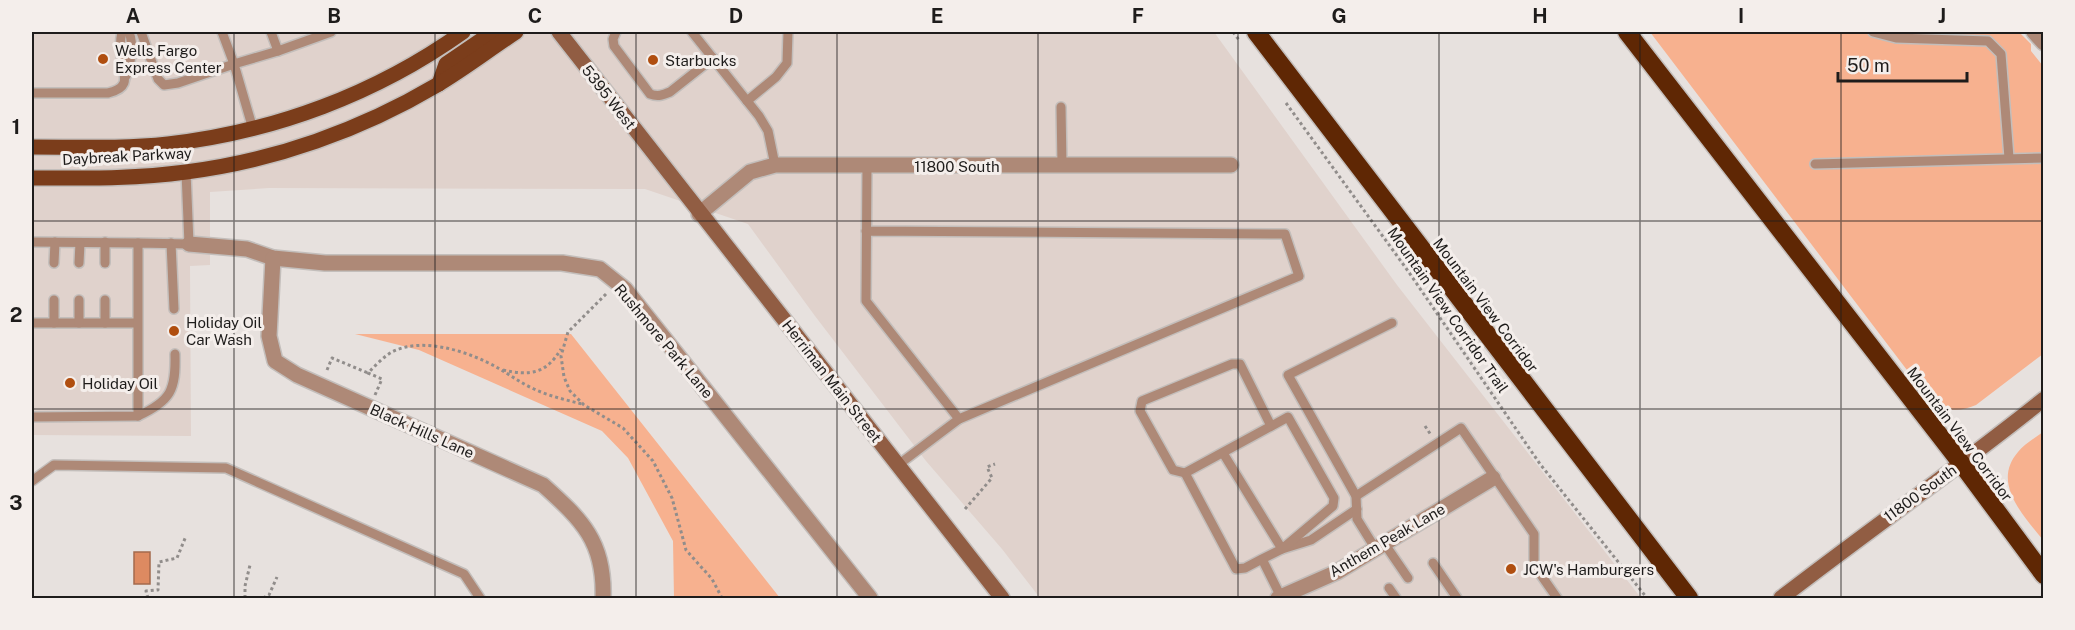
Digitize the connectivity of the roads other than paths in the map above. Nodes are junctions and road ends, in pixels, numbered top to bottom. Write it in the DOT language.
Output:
graph roads {
  1 [pos="122,32"];
  2 [pos="129,32"];
  3 [pos="141,32"];
  4 [pos="222,32"];
  5 [pos="271,32"];
  6 [pos="331,32"];
  7 [pos="463,32"];
  8 [pos="493,32"];
  9 [pos="516,32"];
  10 [pos="559,32"];
  11 [pos="616,32"];
  12 [pos="692,32"];
  13 [pos="788,32"];
  14 [pos="1256,32"];
  15 [pos="1627,32"];
  16 [pos="1873,32"];
  17 [pos="2034,32"];
  18 [pos="2043,44"];
  19 [pos="278,51"];
  20 [pos="713,58"];
  21 [pos="234,64"];
  22 [pos="126,76"];
  23 [pos="439,84"];
  24 [pos="32,93"];
  25 [pos="747,101"];
  26 [pos="1061,106"];
  27 [pos="252,129"];
  28 [pos="32,147"];
  29 [pos="2008,158"];
  30 [pos="2043,158"];
  31 [pos="661,163"];
  32 [pos="1815,164"];
  33 [pos="775,165"];
  34 [pos="1062,165"];
  35 [pos="1231,165"];
  36 [pos="867,166"];
  37 [pos="186,172"];
  38 [pos="32,178"];
  39 [pos="699,214"];
  40 [pos="866,231"];
  41 [pos="32,242"];
  42 [pos="55,242"];
  43 [pos="105,242"];
  44 [pos="80,243"];
  45 [pos="138,243"];
  46 [pos="171,243"];
  47 [pos="189,244"];
  48 [pos="273,258"];
  49 [pos="54,263"];
  50 [pos="79,263"];
  51 [pos="105,263"];
  52 [pos="54,300"];
  53 [pos="79,300"];
  54 [pos="105,300"];
  55 [pos="174,309"];
  56 [pos="32,322"];
  57 [pos="54,322"];
  58 [pos="79,322"];
  59 [pos="1392,322"];
  60 [pos="105,323"];
  61 [pos="137,323"];
  62 [pos="175,354"];
  63 [pos="2043,399"];
  64 [pos="138,416"];
  65 [pos="32,417"];
  66 [pos="959,419"];
  67 [pos="1271,426"];
  68 [pos="1223,453"];
  69 [pos="1961,464"];
  70 [pos="898,465"];
  71 [pos="1185,473"];
  72 [pos="1493,477"];
  73 [pos="32,481"];
  74 [pos="1356,496"];
  75 [pos="1357,509"];
  76 [pos="1379,546"];
  77 [pos="1282,549"];
  78 [pos="1262,559"];
  79 [pos="1433,563"];
  80 [pos="2043,575"];
  81 [pos="1408,578"];
  82 [pos="1389,588"];
  83 [pos="480,598"];
  84 [pos="603,598"];
  85 [pos="870,598"];
  86 [pos="1002,598"];
  87 [pos="1280,598"];
  88 [pos="1396,598"];
  89 [pos="1457,598"];
  90 [pos="1557,598"];
  91 [pos="1689,598"];
  92 [pos="1782,598"];
  1 -- 22 [label="lane"];
  2 -- 22 [label="lane"];
  3 -- 21 [label="lane"];
  4 -- 21 [label="lane"];
  5 -- 19 [label="lane"];
  6 -- 19 [label="lane"];
  7 -- 27 [label="main road, Daybreak Parkway"];
  8 -- 23 [label="main road"];
  9 -- 23 [label="main road, Daybreak Parkway"];
  10 -- 31 [label="street, 5395 West"];
  11 -- 20 [label="lane"];
  12 -- 20 [label="lane"];
  13 -- 25 [label="lane"];
  14 -- 91 [label="highway, Mountain View Corridor"];
  15 -- 69 [label="highway, Mountain View Corridor"];
  16 -- 29 [label="lane"];
  17 -- 18 [label="street"];
  19 -- 21 [label="lane"];
  20 -- 25 [label="lane"];
  21 -- 27 [label="lane"];
  22 -- 24 [label="lane"];
  23 -- 37 [label="main road, Daybreak Parkway"];
  25 -- 33 [label="lane"];
  26 -- 34 [label="lane"];
  27 -- 28 [label="main road, Daybreak Parkway"];
  29 -- 30 [label="lane"];
  29 -- 32 [label="lane"];
  31 -- 39 [label="street, Herriman Main Street"];
  33 -- 36 [label="street, 11800 South"];
  33 -- 39 [label="street, 11800 South"];
  34 -- 35 [label="street, 11800 South"];
  34 -- 36 [label="street, 11800 South"];
  36 -- 40 [label="lane"];
  37 -- 38 [label="main road, Daybreak Parkway"];
  37 -- 47 [label="lane"];
  39 -- 70 [label="street, Herriman Main Street"];
  40 -- 66 [label="lane"];
  40 -- 66 [label="lane"];
  41 -- 42 [label="lane"];
  42 -- 44 [label="lane"];
  42 -- 49 [label="lane"];
  43 -- 44 [label="lane"];
  43 -- 45 [label="lane"];
  43 -- 51 [label="lane"];
  44 -- 50 [label="lane"];
  45 -- 46 [label="lane"];
  45 -- 61 [label="lane"];
  46 -- 47 [label="lane"];
  46 -- 55 [label="lane"];
  47 -- 48 [label="street, Rushmore Park Lane"];
  48 -- 84 [label="street, Black Hills Lane"];
  48 -- 85 [label="street, Rushmore Park Lane"];
  52 -- 57 [label="lane"];
  53 -- 58 [label="lane"];
  54 -- 60 [label="lane"];
  56 -- 57 [label="lane"];
  57 -- 58 [label="lane"];
  58 -- 60 [label="lane"];
  59 -- 74 [label="lane"];
  60 -- 61 [label="lane"];
  61 -- 64 [label="lane"];
  62 -- 64 [label="lane"];
  63 -- 69 [label="street, 11800 South"];
  64 -- 65 [label="lane"];
  66 -- 70 [label="lane"];
  67 -- 68 [label="lane"];
  67 -- 71 [label="lane"];
  67 -- 77 [label="lane"];
  68 -- 71 [label="lane"];
  68 -- 77 [label="lane"];
  69 -- 80 [label="highway, Mountain View Corridor"];
  69 -- 92 [label="street, 11800 South"];
  70 -- 86 [label="street, Herriman Main Street"];
  71 -- 78 [label="lane"];
  72 -- 74 [label="lane"];
  72 -- 76 [label="street, Anthem Peak Lane"];
  72 -- 90 [label="lane"];
  73 -- 83 [label="lane"];
  74 -- 75 [label="lane"];
  75 -- 76 [label="lane"];
  75 -- 77 [label="lane"];
  76 -- 81 [label="lane"];
  76 -- 87 [label="street, Anthem Peak Lane"];
  77 -- 78 [label="lane"];
  78 -- 87 [label="lane"];
  79 -- 89 [label="lane"];
  82 -- 88 [label="lane"];
}
